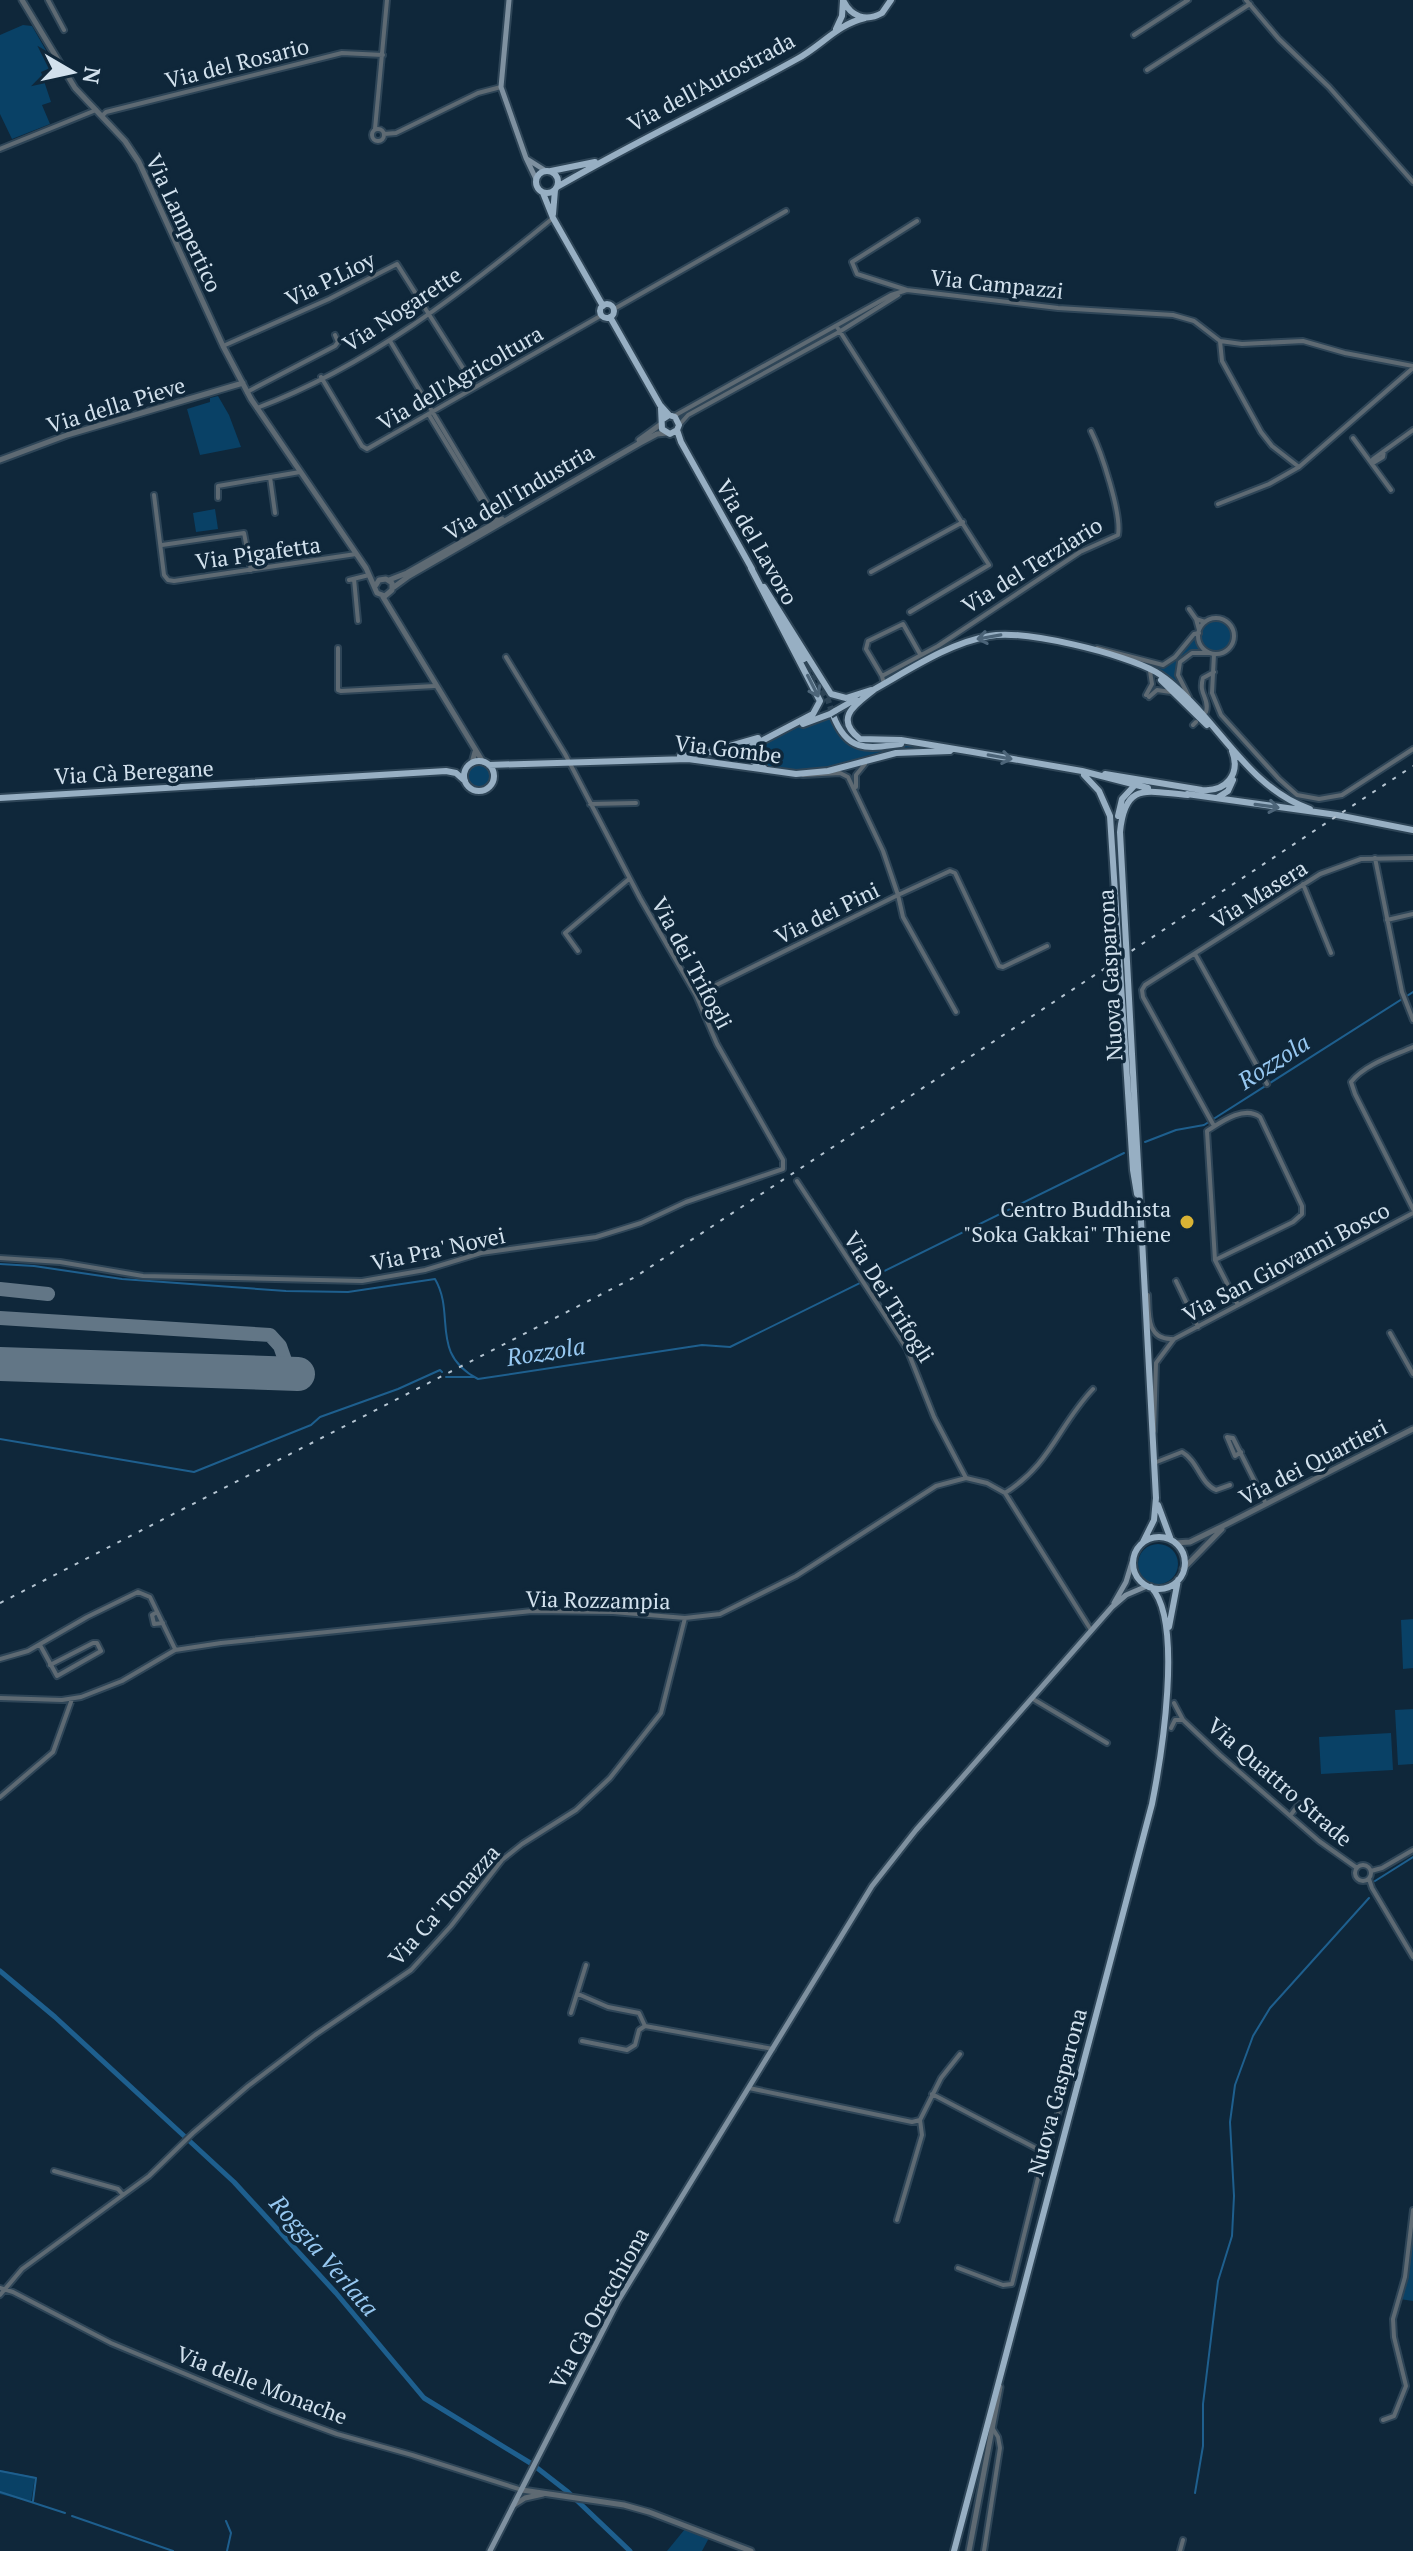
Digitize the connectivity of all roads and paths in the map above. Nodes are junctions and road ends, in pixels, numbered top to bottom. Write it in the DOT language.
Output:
graph roads {
  1 [pos="22,0"];
  2 [pos="48,0"];
  3 [pos="387,0"];
  4 [pos="509,0"];
  5 [pos="843,0"];
  6 [pos="1188,0"];
  7 [pos="892,1"];
  8 [pos="1248,2"];
  9 [pos="865,18"];
  10 [pos="64,30"];
  11 [pos="835,32"];
  12 [pos="1134,35"];
  13 [pos="383,55"];
  14 [pos="1147,70"];
  15 [pos="501,87"];
  16 [pos="96,110"];
  17 [pos="101,116"];
  18 [pos="375,129"];
  19 [pos="384,134"];
  20 [pos="0,149"];
  21 [pos="526,158"];
  22 [pos="602,161"];
  23 [pos="548,171"];
  24 [pos="536,179"];
  25 [pos="1413,182"];
  26 [pos="556,188"];
  27 [pos="543,193"];
  28 [pos="786,211"];
  29 [pos="553,218"];
  30 [pos="917,221"];
  31 [pos="907,290"];
  32 [pos="603,306"];
  33 [pos="614,309"];
  34 [pos="429,314"];
  35 [pos="602,315"];
  36 [pos="610,317"];
  37 [pos="838,329"];
  38 [pos="335,335"];
  39 [pos="390,341"];
  40 [pos="1220,341"];
  41 [pos="223,346"];
  42 [pos="1413,367"];
  43 [pos="321,377"];
  44 [pos="243,383"];
  45 [pos="475,388"];
  46 [pos="247,392"];
  47 [pos="257,408"];
  48 [pos="431,414"];
  49 [pos="667,418"];
  50 [pos="674,430"];
  51 [pos="1413,430"];
  52 [pos="1091,431"];
  53 [pos="1353,438"];
  54 [pos="0,460"];
  55 [pos="1372,464"];
  56 [pos="1299,467"];
  57 [pos="300,472"];
  58 [pos="270,477"];
  59 [pos="1391,490"];
  60 [pos="154,495"];
  61 [pos="218,498"];
  62 [pos="1218,504"];
  63 [pos="275,513"];
  64 [pos="963,522"];
  65 [pos="498,523"];
  66 [pos="162,545"];
  67 [pos="356,554"];
  68 [pos="751,568"];
  69 [pos="251,570"];
  70 [pos="367,572"];
  71 [pos="871,572"];
  72 [pos="385,579"];
  73 [pos="376,585"];
  74 [pos="391,591"];
  75 [pos="382,596"];
  76 [pos="1189,609"];
  77 [pos="910,612"];
  78 [pos="391,613"];
  79 [pos="1196,619"];
  80 [pos="358,621"];
  81 [pos="1205,622"];
  82 [pos="1199,631"];
  83 [pos="955,634"];
  84 [pos="1066,644"];
  85 [pos="958,646"];
  86 [pos="338,648"];
  87 [pos="1212,654"];
  88 [pos="920,655"];
  89 [pos="506,657"];
  90 [pos="804,659"];
  91 [pos="924,663"];
  92 [pos="1148,669"];
  93 [pos="1214,672"];
  94 [pos="883,680"];
  95 [pos="435,686"];
  96 [pos="875,689"];
  97 [pos="1176,696"];
  98 [pos="1198,708"];
  99 [pos="1206,712"];
  100 [pos="833,713"];
  101 [pos="782,730"];
  102 [pos="1214,730"];
  103 [pos="915,743"];
  104 [pos="1231,749"];
  105 [pos="1413,749"];
  106 [pos="961,750"];
  107 [pos="476,751"];
  108 [pos="883,755"];
  109 [pos="660,759"];
  110 [pos="486,763"];
  111 [pos="568,763"];
  112 [pos="470,764"];
  113 [pos="515,766"];
  114 [pos="1235,769"];
  115 [pos="446,771"];
  116 [pos="1079,771"];
  117 [pos="796,774"];
  118 [pos="465,781"];
  119 [pos="1157,783"];
  120 [pos="492,785"];
  121 [pos="1134,785"];
  122 [pos="857,790"];
  123 [pos="1188,795"];
  124 [pos="0,798"];
  125 [pos="1214,798"];
  126 [pos="636,803"];
  127 [pos="590,804"];
  128 [pos="1321,813"];
  129 [pos="1413,830"];
  130 [pos="1120,832"];
  131 [pos="1375,858"];
  132 [pos="1413,858"];
  133 [pos="629,879"];
  134 [pos="1303,884"];
  135 [pos="898,895"];
  136 [pos="1413,914"];
  137 [pos="1387,920"];
  138 [pos="1047,946"];
  139 [pos="578,951"];
  140 [pos="1331,953"];
  141 [pos="1195,954"];
  142 [pos="696,995"];
  143 [pos="956,1012"];
  144 [pos="1413,1020"];
  145 [pos="1413,1047"];
  146 [pos="1267,1084"];
  147 [pos="1212,1122"];
  148 [pos="776,1173"];
  149 [pos="797,1181"];
  150 [pos="1413,1211"];
  151 [pos="1140,1214"];
  152 [pos="0,1258"];
  153 [pos="1215,1260"];
  154 [pos="1142,1262"];
  155 [pos="1176,1281"];
  156 [pos="1238,1305"];
  157 [pos="1198,1327"];
  158 [pos="1390,1333"];
  159 [pos="1174,1339"];
  160 [pos="1413,1374"];
  161 [pos="1093,1389"];
  162 [pos="1413,1429"];
  163 [pos="1152,1441"];
  164 [pos="1241,1452"];
  165 [pos="1154,1463"];
  166 [pos="966,1478"];
  167 [pos="1230,1485"];
  168 [pos="1005,1493"];
  169 [pos="1156,1498"];
  170 [pos="1266,1504"];
  171 [pos="1227,1524"];
  172 [pos="1143,1542"];
  173 [pos="1173,1542"];
  174 [pos="1133,1559"];
  175 [pos="1183,1569"];
  176 [pos="1179,1579"];
  177 [pos="1149,1586"];
  178 [pos="1112,1607"];
  179 [pos="685,1618"];
  180 [pos="1091,1631"];
  181 [pos="1167,1639"];
  182 [pos="40,1645"];
  183 [pos="175,1650"];
  184 [pos="0,1659"];
  185 [pos="50,1665"];
  186 [pos="0,1698"];
  187 [pos="72,1699"];
  188 [pos="1033,1699"];
  189 [pos="1174,1703"];
  190 [pos="1183,1720"];
  191 [pos="1171,1728"];
  192 [pos="1107,1743"];
  193 [pos="0,1797"];
  194 [pos="1299,1804"];
  195 [pos="1290,1816"];
  196 [pos="1413,1850"];
  197 [pos="1357,1868"];
  198 [pos="1371,1871"];
  199 [pos="1369,1879"];
  200 [pos="1413,1957"];
  201 [pos="586,1965"];
  202 [pos="578,1994"];
  203 [pos="571,2013"];
  204 [pos="645,2026"];
  205 [pos="582,2041"];
  206 [pos="773,2049"];
  207 [pos="960,2054"];
  208 [pos="749,2088"];
  209 [pos="932,2094"];
  210 [pos="1060,2107"];
  211 [pos="920,2120"];
  212 [pos="1045,2153"];
  213 [pos="1040,2170"];
  214 [pos="54,2171"];
  215 [pos="1053,2175"];
  216 [pos="123,2195"];
  217 [pos="1413,2210"];
  218 [pos="897,2220"];
  219 [pos="958,2268"];
  220 [pos="2,2288"];
  221 [pos="0,2295"];
  222 [pos="1006,2352"];
  223 [pos="1383,2420"];
  224 [pos="993,2429"];
  225 [pos="532,2469"];
  226 [pos="522,2490"];
  227 [pos="534,2494"];
  228 [pos="514,2505"];
  229 [pos="1183,2540"];
  230 [pos="490,2551"];
  231 [pos="751,2551"];
  232 [pos="953,2551"];
  233 [pos="969,2551"];
  234 [pos="984,2551"];
  235 [pos="1180,2551"];
  1 -- 16 [label="street, Via Lampertico"];
  2 -- 10 [label="street"];
  3 -- 13 [label="street"];
  4 -- 15 [label="main road"];
  5 -- 9 [label="main road"];
  5 -- 11 [label="main road"];
  6 -- 12 [label="street"];
  7 -- 9 [label="main road, Via dell'Autostrada"];
  8 -- 14 [label="street"];
  8 -- 25 [label="street"];
  9 -- 11 [label="main road, Via dell'Autostrada"];
  11 -- 22 [label="main road, Via dell'Autostrada"];
  13 -- 17 [label="street, Via del Rosario"];
  13 -- 18 [label="street"];
  15 -- 19 [label="street"];
  15 -- 21 [label="main road"];
  16 -- 17 [label="street, Via Lampertico"];
  16 -- 20 [label="street"];
  17 -- 41 [label="street, Via Lampertico"];
  18 -- 19 [label="street"];
  18 -- 19 [label="street"];
  21 -- 23 [label="main road"];
  21 -- 24 [label="main road"];
  22 -- 23 [label="main road, Via dell'Autostrada"];
  22 -- 26 [label="main road, Via dell'Autostrada"];
  23 -- 24 [label="main road, Via dell'Autostrada"];
  23 -- 26 [label="main road"];
  24 -- 27 [label="main road"];
  26 -- 27 [label="main road, Via dell'Autostrada"];
  26 -- 29 [label="main road"];
  27 -- 29 [label="main road"];
  28 -- 33 [label="street"];
  29 -- 32 [label="main road"];
  29 -- 34 [label="street, Via Nogarette"];
  30 -- 31 [label="street, Via Campazzi"];
  31 -- 37 [label="street, Via dell'Industria"];
  31 -- 40 [label="street, Via Campazzi"];
  32 -- 33 [label="main road"];
  32 -- 35 [label="main road"];
  33 -- 36 [label="main road"];
  34 -- 39 [label="street, Via Nogarette"];
  34 -- 41 [label="street, Via P.Lioy"];
  34 -- 45 [label="street"];
  35 -- 36 [label="main road"];
  35 -- 45 [label="street, Via dell'Agricoltura"];
  36 -- 49 [label="main road"];
  37 -- 49 [label="street, Via dell'Industria"];
  37 -- 50 [label="street, Via dell'Industria"];
  37 -- 64 [label="street"];
  38 -- 46 [label="street"];
  39 -- 43 [label="street, Via Nogarette"];
  39 -- 48 [label="street"];
  40 -- 42 [label="street"];
  40 -- 56 [label="street"];
  41 -- 44 [label="street, Via Lampertico"];
  42 -- 56 [label="street"];
  43 -- 47 [label="street, Via Nogarette"];
  43 -- 48 [label="street, Via dell'Agricoltura"];
  44 -- 46 [label="street, Via Lampertico"];
  44 -- 54 [label="street, Via della Pieve"];
  45 -- 48 [label="street, Via dell'Agricoltura"];
  46 -- 47 [label="street, Via Lampertico"];
  47 -- 57 [label="street, Via Lampertico"];
  48 -- 65 [label="street"];
  49 -- 50 [label="main road"];
  49 -- 50 [label="main road"];
  49 -- 65 [label="street, Via dell'Industria"];
  50 -- 65 [label="street, Via dell'Industria"];
  50 -- 68 [label="main road, Via del Lavoro"];
  51 -- 55 [label="street"];
  52 -- 83 [label="street, Via del Terziario"];
  53 -- 55 [label="street"];
  55 -- 59 [label="street"];
  56 -- 62 [label="street"];
  57 -- 58 [label="street"];
  57 -- 67 [label="street, Via Lampertico"];
  58 -- 61 [label="street"];
  58 -- 63 [label="street"];
  60 -- 66 [label="street"];
  64 -- 71 [label="street"];
  64 -- 77 [label="street"];
  65 -- 72 [label="street, Via dell'Industria"];
  65 -- 74 [label="street, Via dell'Industria"];
  66 -- 69 [label="street, Via Pigafetta"];
  66 -- 69 [label="street"];
  67 -- 69 [label="street, Via Pigafetta"];
  67 -- 70 [label="street, Via Lampertico"];
  68 -- 90 [label="main road, Via del Lavoro"];
  68 -- 96 [label="main road"];
  68 -- 101 [label="main road, one-way"];
  70 -- 72 [label="street, Via Lampertico"];
  70 -- 73 [label="street, Via Lampertico"];
  70 -- 80 [label="street"];
  72 -- 73 [label="street"];
  72 -- 74 [label="street, Via Lampertico"];
  73 -- 75 [label="street, Via Lampertico"];
  74 -- 75 [label="street"];
  74 -- 78 [label="street, Via Lampertico"];
  75 -- 78 [label="street, Via Lampertico"];
  76 -- 79 [label="street"];
  78 -- 95 [label="street, Via Lampertico"];
  79 -- 81 [label="street"];
  79 -- 82 [label="street"];
  81 -- 82 [label="street"];
  81 -- 87 [label="street"];
  82 -- 84 [label="street, Via del Terziario"];
  82 -- 87 [label="street"];
  83 -- 85 [label="street, Via del Terziario"];
  83 -- 88 [label="street, Via del Terziario"];
  84 -- 85 [label="main road, Via del Terziario, one-way"];
  84 -- 92 [label="main road, Via del Terziario"];
  85 -- 91 [label="main road, Via del Terziario"];
  86 -- 95 [label="street"];
  87 -- 93 [label="street"];
  87 -- 98 [label="street, Via del Terziario"];
  88 -- 91 [label="street"];
  88 -- 94 [label="street, Via del Terziario"];
  88 -- 94 [label="street"];
  89 -- 111 [label="street, Via dei Trifogli"];
  91 -- 94 [label="main road, Via del Terziario"];
  92 -- 97 [label="main road, Via del Terziario"];
  92 -- 97 [label="street"];
  92 -- 98 [label="main road, Via del Terziario"];
  93 -- 99 [label="street"];
  93 -- 105 [label="street"];
  94 -- 96 [label="main road, Via del Terziario"];
  95 -- 107 [label="street, Via Lampertico"];
  96 -- 100 [label="main road, Via del Terziario"];
  96 -- 103 [label="main road"];
  97 -- 102 [label="main road, Via del Terziario"];
  98 -- 102 [label="main road, Via del Terziario"];
  100 -- 101 [label="main road, Via del Terziario"];
  100 -- 103 [label="main road"];
  101 -- 109 [label="main road, Via del Terziario"];
  101 -- 117 [label="main road"];
  102 -- 104 [label="main road, Via del Terziario"];
  103 -- 106 [label="main road, Via Gombe"];
  104 -- 114 [label="main road"];
  104 -- 128 [label="main road, Via del Terziario"];
  106 -- 108 [label="main road, Via Gombe"];
  106 -- 116 [label="main road, Via Gombe, one-way"];
  107 -- 110 [label="street, Via Lampertico"];
  107 -- 112 [label="street"];
  108 -- 117 [label="main road, Via Gombe"];
  108 -- 122 [label="street"];
  109 -- 111 [label="main road, Via Gombe"];
  109 -- 117 [label="main road, Via Gombe"];
  110 -- 112 [label="main road"];
  110 -- 113 [label="main road, Via Gombe"];
  110 -- 120 [label="main road"];
  111 -- 113 [label="main road, Via Gombe"];
  111 -- 127 [label="street, Via dei Trifogli"];
  112 -- 115 [label="main road"];
  112 -- 118 [label="main road"];
  113 -- 120 [label="main road"];
  114 -- 119 [label="main road"];
  114 -- 125 [label="main road"];
  115 -- 118 [label="main road"];
  115 -- 124 [label="main road, Via Cà Beregane"];
  116 -- 119 [label="main road"];
  116 -- 121 [label="main road, Via Gombe"];
  116 -- 151 [label="main road, Nuova Gasparona"];
  117 -- 122 [label="street"];
  118 -- 120 [label="main road"];
  119 -- 121 [label="main road"];
  121 -- 123 [label="main road, Via Gombe"];
  121 -- 130 [label="main road"];
  122 -- 135 [label="street"];
  123 -- 125 [label="main road, Via Gombe"];
  123 -- 130 [label="main road, Nuova Gasparona"];
  125 -- 128 [label="main road, Via Gombe, one-way"];
  126 -- 127 [label="street"];
  127 -- 133 [label="street, Via dei Trifogli"];
  128 -- 129 [label="main road, Via Gombe"];
  130 -- 151 [label="main road, Nuova Gasparona"];
  131 -- 132 [label="street, Via Masera"];
  131 -- 134 [label="street, Via Masera"];
  131 -- 137 [label="street"];
  133 -- 139 [label="street"];
  133 -- 142 [label="street, Via dei Trifogli"];
  134 -- 140 [label="street"];
  134 -- 141 [label="street, Via Masera"];
  135 -- 138 [label="street"];
  135 -- 142 [label="street, Via dei Pini"];
  135 -- 143 [label="street, Via dei Pini"];
  136 -- 137 [label="street"];
  137 -- 144 [label="street"];
  141 -- 146 [label="street"];
  141 -- 147 [label="street, Via Masera"];
  142 -- 148 [label="street, Via dei Trifogli"];
  145 -- 150 [label="street"];
  147 -- 153 [label="street"];
  147 -- 153 [label="street"];
  148 -- 152 [label="street, Via Pra' Novei"];
  149 -- 166 [label="street, Via Dei Trifogli"];
  150 -- 156 [label="street, Via San Giovanni Bosco"];
  151 -- 154 [label="main road, Nuova Gasparona"];
  153 -- 156 [label="street"];
  154 -- 159 [label="street"];
  154 -- 163 [label="main road, Nuova Gasparona"];
  155 -- 157 [label="street"];
  156 -- 157 [label="street, Via San Giovanni Bosco"];
  157 -- 159 [label="street, Via San Giovanni Bosco"];
  158 -- 160 [label="street"];
  159 -- 163 [label="street"];
  161 -- 168 [label="street"];
  162 -- 170 [label="street, Via dei Quartieri"];
  163 -- 165 [label="main road, Nuova Gasparona"];
  164 -- 164 [label="street"];
  164 -- 170 [label="street"];
  165 -- 167 [label="street"];
  165 -- 169 [label="main road, Nuova Gasparona"];
  166 -- 168 [label="street"];
  166 -- 179 [label="street, Via Rozzampia"];
  168 -- 180 [label="street"];
  169 -- 172 [label="main road, Nuova Gasparona"];
  169 -- 173 [label="main road, Nuova Gasparona"];
  170 -- 171 [label="street, Via dei Quartieri"];
  171 -- 173 [label="street, Via dei Quartieri"];
  171 -- 175 [label="street, Via dei Quartieri"];
  172 -- 173 [label="main road"];
  172 -- 174 [label="main road, Nuova Gasparona"];
  173 -- 175 [label="main road, Nuova Gasparona"];
  174 -- 177 [label="main road, Nuova Gasparona"];
  174 -- 178 [label="main road, Via Cà Orecchiona"];
  175 -- 176 [label="main road, Nuova Gasparona"];
  176 -- 177 [label="main road"];
  176 -- 181 [label="main road, Nuova Gasparona"];
  177 -- 178 [label="main road, Via Cà Orecchiona"];
  177 -- 181 [label="main road, Nuova Gasparona"];
  178 -- 180 [label="main road, Via Cà Orecchiona"];
  179 -- 183 [label="street, Via Rozzampia"];
  179 -- 216 [label="street, Via Ca' Tonazza"];
  180 -- 188 [label="main road, Via Cà Orecchiona"];
  181 -- 215 [label="main road, Nuova Gasparona"];
  182 -- 183 [label="street"];
  182 -- 184 [label="street"];
  182 -- 185 [label="street"];
  183 -- 187 [label="street, Via Rozzampia"];
  185 -- 185 [label="street"];
  186 -- 187 [label="street, Via Rozzampia"];
  187 -- 193 [label="street"];
  188 -- 192 [label="street"];
  188 -- 206 [label="main road, Via Cà Orecchiona"];
  189 -- 190 [label="street"];
  190 -- 191 [label="street"];
  190 -- 195 [label="street, Via Quattro Strade"];
  194 -- 195 [label="street"];
  195 -- 197 [label="street, Via Quattro Strade"];
  196 -- 198 [label="street"];
  197 -- 198 [label="street"];
  197 -- 199 [label="street"];
  198 -- 199 [label="street"];
  199 -- 200 [label="street"];
  201 -- 202 [label="street"];
  202 -- 203 [label="street"];
  202 -- 204 [label="street"];
  204 -- 205 [label="street"];
  204 -- 206 [label="street"];
  206 -- 208 [label="main road, Via Cà Orecchiona"];
  207 -- 209 [label="street"];
  208 -- 211 [label="street"];
  208 -- 225 [label="main road, Via Cà Orecchiona"];
  209 -- 211 [label="street"];
  209 -- 212 [label="street"];
  210 -- 212 [label="street"];
  211 -- 218 [label="street"];
  212 -- 213 [label="street"];
  213 -- 215 [label="street"];
  213 -- 219 [label="street"];
  214 -- 216 [label="street"];
  215 -- 222 [label="main road, Nuova Gasparona"];
  216 -- 220 [label="street, Via Ca' Tonazza"];
  217 -- 223 [label="street"];
  220 -- 221 [label="street, Via Ca' Tonazza"];
  220 -- 226 [label="street, Via delle Monache"];
  222 -- 224 [label="street"];
  222 -- 232 [label="main road, Nuova Gasparona"];
  224 -- 233 [label="street"];
  224 -- 234 [label="street"];
  225 -- 226 [label="main road, Via Cà Orecchiona"];
  225 -- 227 [label="street"];
  226 -- 227 [label="street, Via delle Monache"];
  226 -- 228 [label="main road, Via Cà Orecchiona"];
  227 -- 228 [label="street"];
  227 -- 231 [label="street"];
  228 -- 230 [label="main road, Via Cà Orecchiona"];
  229 -- 235 [label="street"];
}
